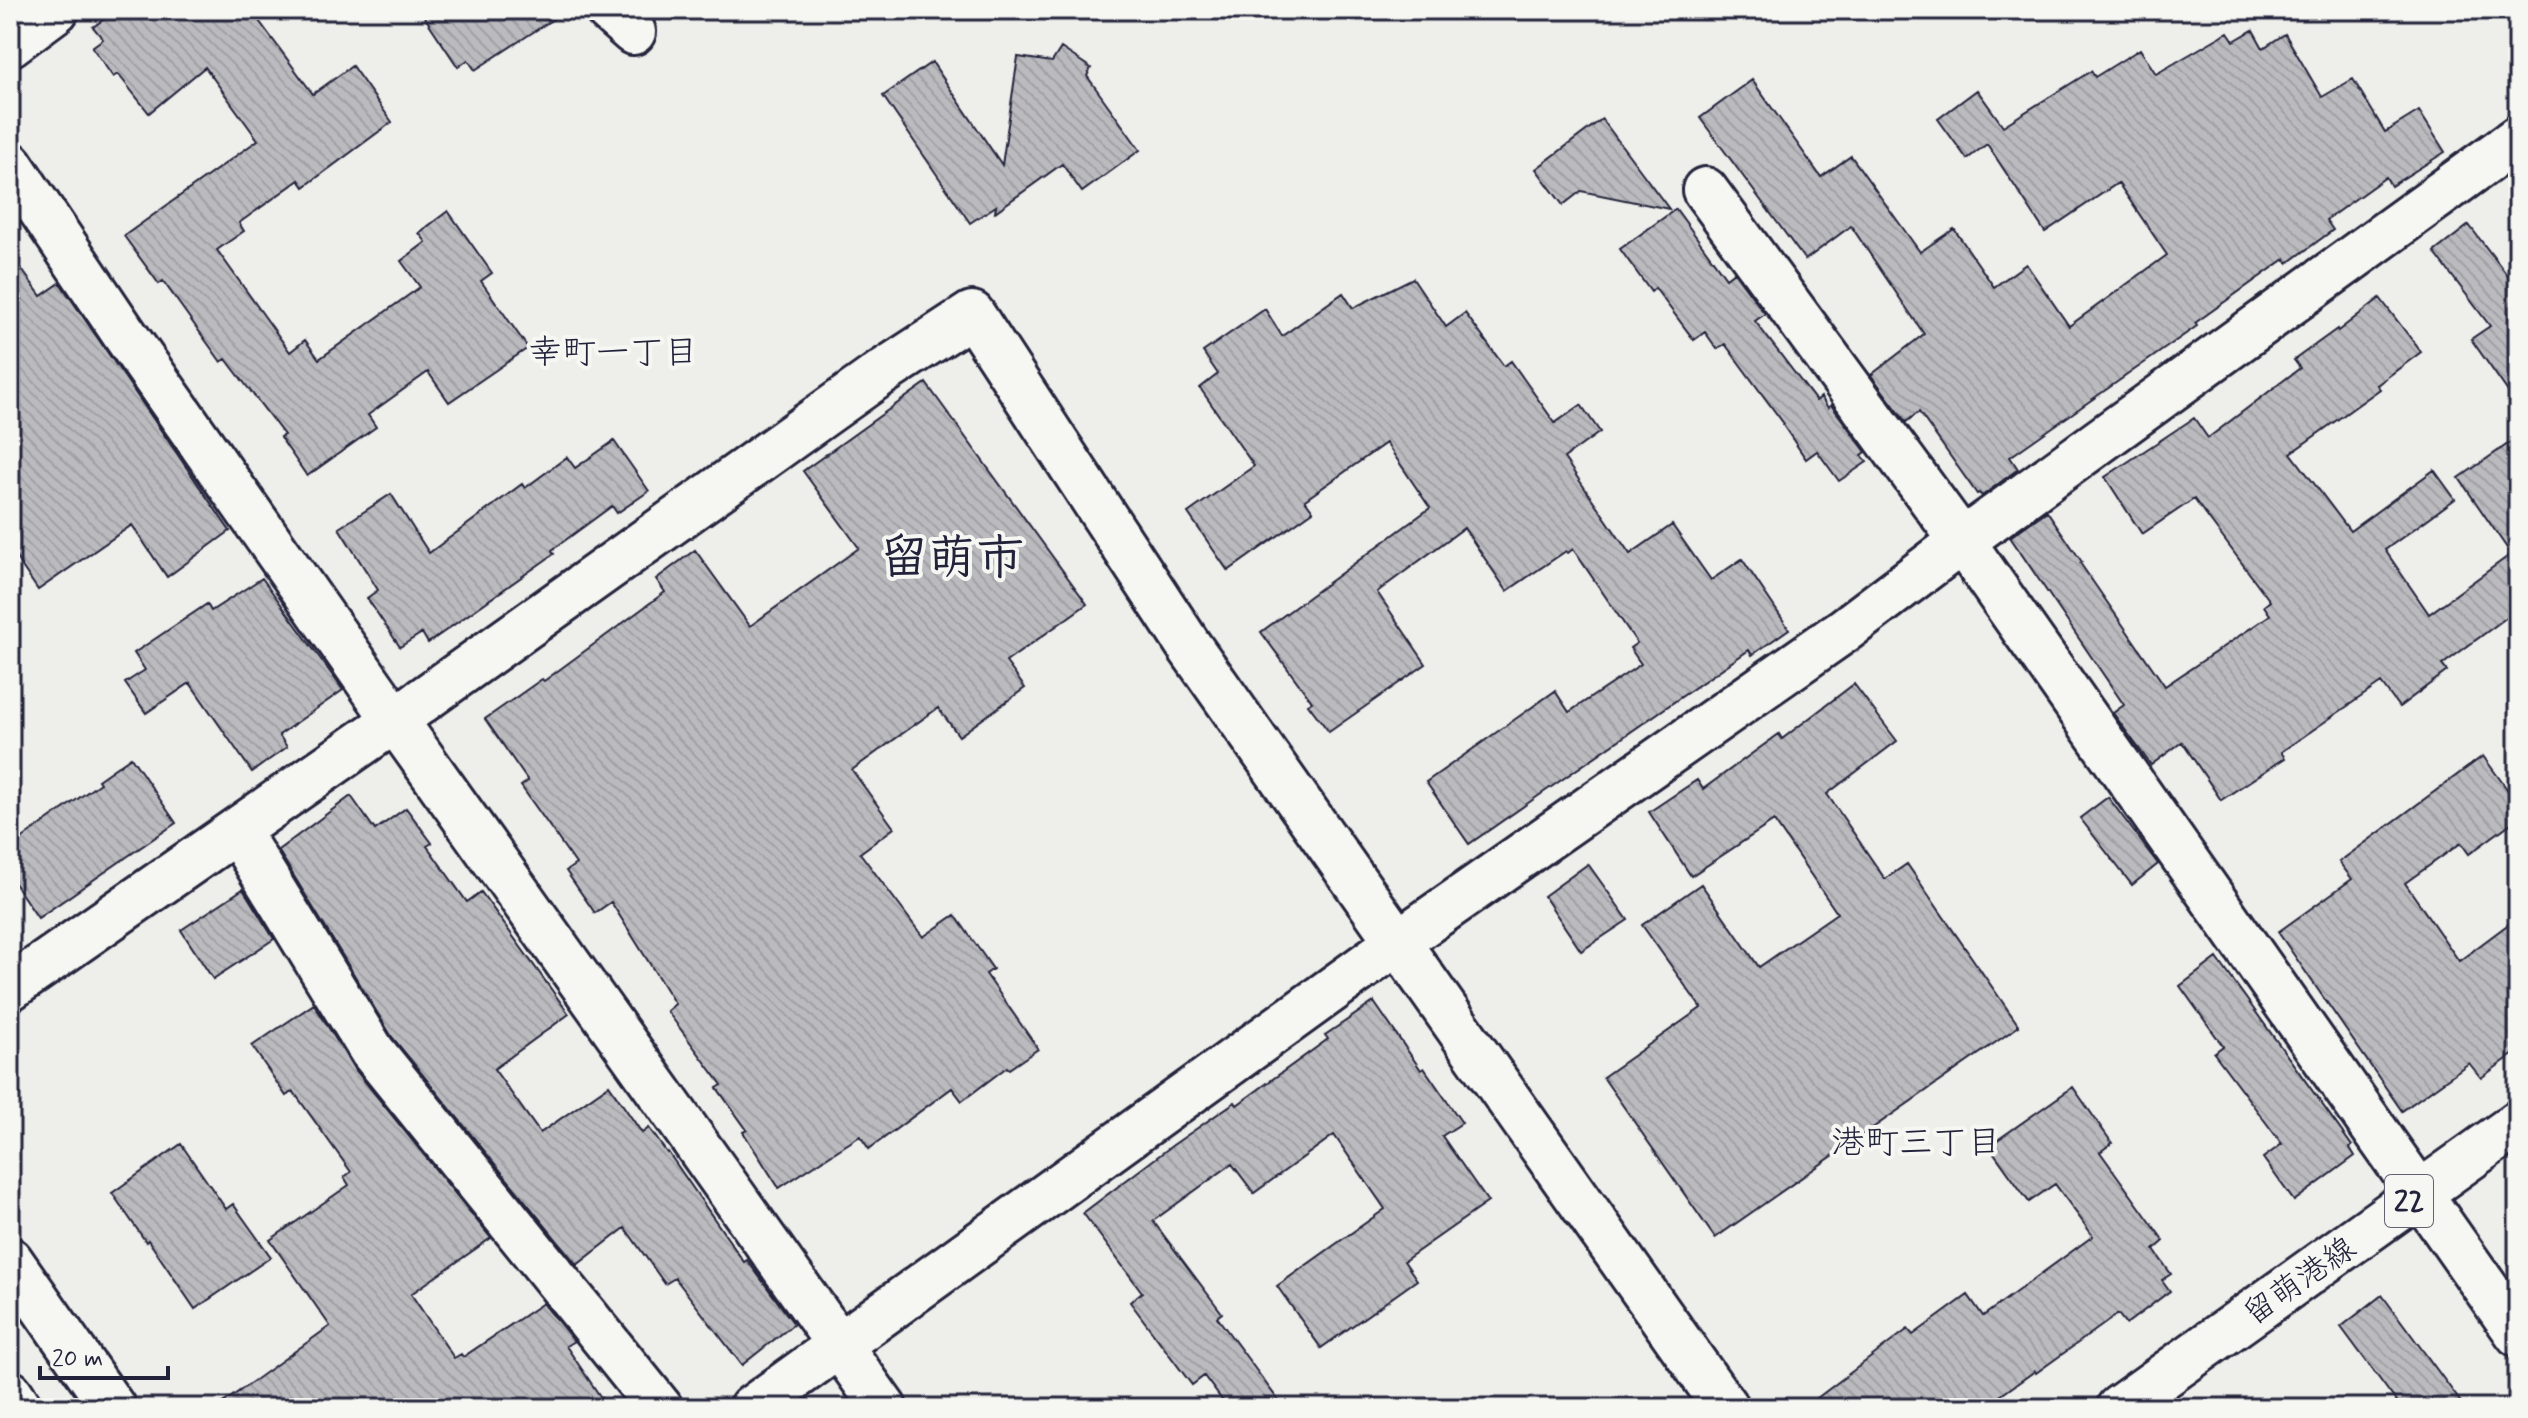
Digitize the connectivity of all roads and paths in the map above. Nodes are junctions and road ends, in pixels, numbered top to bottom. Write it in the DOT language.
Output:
graph roads {
  1 [pos="56,10"];
  2 [pos="10,44"];
  3 [pos="2515,146"];
  4 [pos="10,164"];
  5 [pos="1705,190"];
  6 [pos="1962,541"];
  7 [pos="395,720"];
  8 [pos="237,831"];
  9 [pos="1398,942"];
  10 [pos="10,988"];
  11 [pos="2518,1123"];
  12 [pos="2418,1194"];
  13 [pos="10,1260"];
  14 [pos="2518,1334"];
  15 [pos="839,1346"];
  16 [pos="10,1393"];
  17 [pos="20,1408"];
  18 [pos="113,1408"];
  19 [pos="660,1408"];
  20 [pos="752,1408"];
  21 [pos="884,1408"];
  22 [pos="1726,1408"];
  23 [pos="2119,1408"];
  1 -- 2 [label="main road"];
  3 -- 6 [label="main road"];
  4 -- 7 [label="main road"];
  5 -- 6 [label="main road"];
  6 -- 9 [label="main road"];
  6 -- 12 [label="main road"];
  7 -- 8 [label="main road"];
  7 -- 9 [label="main road"];
  7 -- 15 [label="main road"];
  8 -- 10 [label="main road"];
  8 -- 19 [label="main road"];
  9 -- 15 [label="main road"];
  9 -- 22 [label="main road"];
  11 -- 12 [label="main road, 留萌港線 / 22"];
  12 -- 14 [label="main road"];
  12 -- 23 [label="main road, 留萌港線 / 22"];
  13 -- 18 [label="main road"];
  15 -- 20 [label="main road"];
  15 -- 21 [label="main road"];
  16 -- 17 [label="main road"];
}
